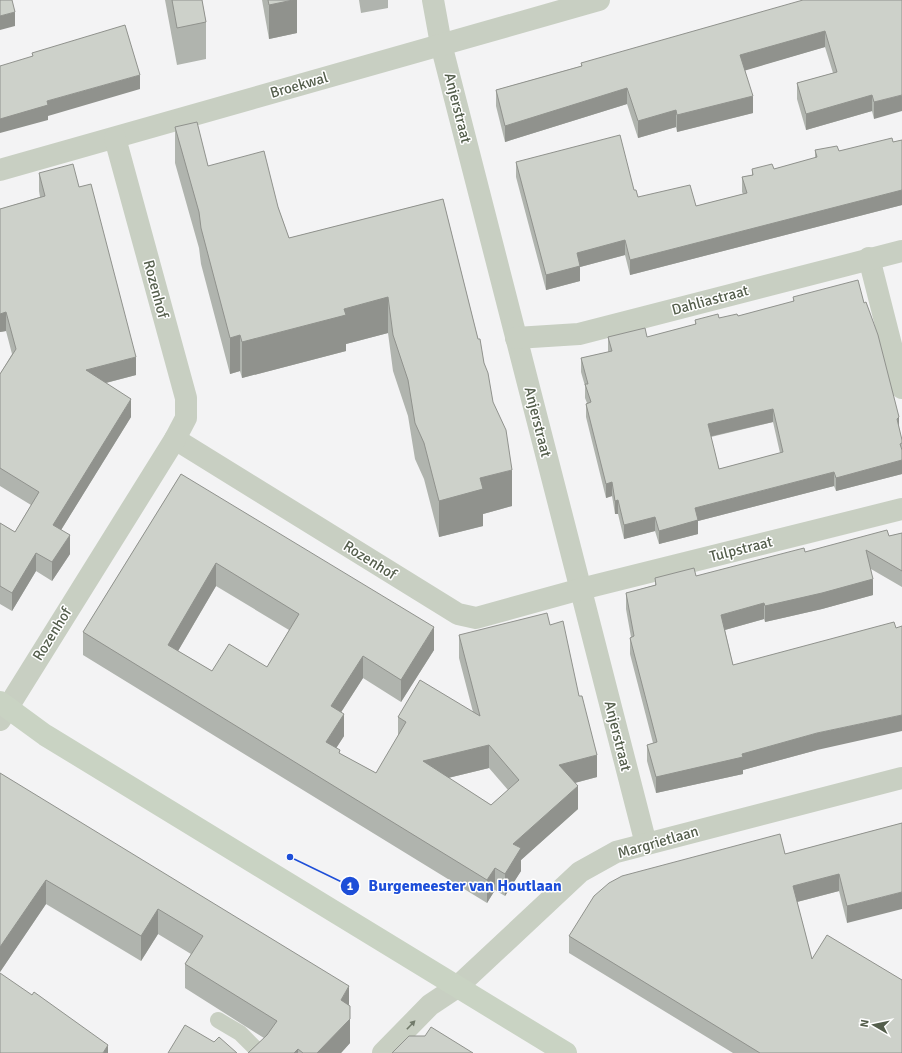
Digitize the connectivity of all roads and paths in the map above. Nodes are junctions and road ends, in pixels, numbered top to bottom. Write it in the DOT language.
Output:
graph roads {
  1 [pos="433,0"];
  2 [pos="599,0"];
  3 [pos="441,44"];
  4 [pos="115,138"];
  5 [pos="0,170"];
  6 [pos="902,251"];
  7 [pos="869,258"];
  8 [pos="516,338"];
  9 [pos="902,388"];
  10 [pos="175,439"];
  11 [pos="902,509"];
  12 [pos="580,590"];
  13 [pos="3,710"];
  14 [pos="902,778"];
  15 [pos="646,844"];
  16 [pos="457,987"];
  17 [pos="218,1020"];
  18 [pos="260,1053"];
  19 [pos="383,1053"];
  20 [pos="566,1053"];
  1 -- 3 [label="street, Anjerstraat"];
  2 -- 3 [label="street, Broekwal"];
  3 -- 4 [label="street, Broekwal"];
  3 -- 8 [label="street, Anjerstraat"];
  4 -- 5 [label="street, Broekwal"];
  4 -- 10 [label="street, Rozenhof"];
  6 -- 7 [label="street, Dahliastraat"];
  7 -- 8 [label="street, Dahliastraat"];
  7 -- 9 [label="street"];
  8 -- 12 [label="street, Anjerstraat"];
  10 -- 12 [label="street, Rozenhof"];
  10 -- 13 [label="street, Rozenhof"];
  11 -- 12 [label="street, Tulpstraat"];
  12 -- 15 [label="street, Anjerstraat"];
  13 -- 16 [label="street"];
  14 -- 15 [label="street, Margrietlaan"];
  15 -- 16 [label="street, Margrietlaan"];
  19 -- 16 [label="street, Margrietlaan, one-way"];
  16 -- 20 [label="street"];
  17 -- 18 [label="lane"];
}
